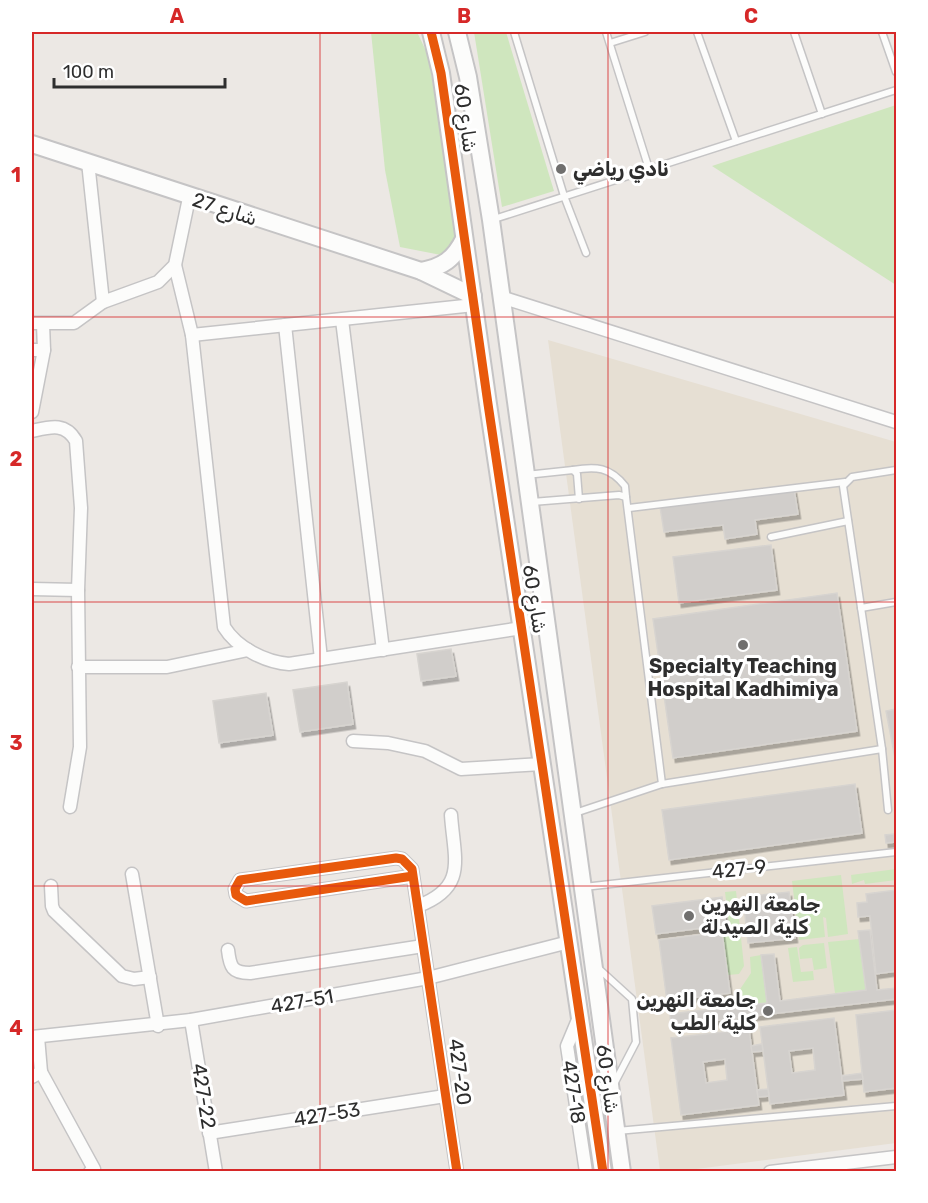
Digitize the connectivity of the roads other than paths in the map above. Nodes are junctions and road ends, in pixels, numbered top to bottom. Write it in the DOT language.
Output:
graph roads {
  1 [pos="431,32"];
  2 [pos="457,32"];
  3 [pos="514,32"];
  4 [pos="606,32"];
  5 [pos="645,32"];
  6 [pos="697,32"];
  7 [pos="794,32"];
  8 [pos="882,32"];
  9 [pos="610,43"];
  10 [pos="897,72"];
  11 [pos="897,90"];
  12 [pos="822,114"];
  13 [pos="736,141"];
  14 [pos="32,144"];
  15 [pos="88,162"];
  16 [pos="649,169"];
  17 [pos="564,196"];
  18 [pos="189,198"];
  19 [pos="491,220"];
  20 [pos="464,239"];
  21 [pos="586,253"];
  22 [pos="174,265"];
  23 [pos="421,271"];
  24 [pos="501,297"];
  25 [pos="474,300"];
  26 [pos="103,302"];
  27 [pos="342,320"];
  28 [pos="37,324"];
  29 [pos="285,325"];
  30 [pos="192,335"];
  31 [pos="38,350"];
  32 [pos="32,412"];
  33 [pos="897,422"];
  34 [pos="32,431"];
  35 [pos="573,470"];
  36 [pos="897,471"];
  37 [pos="525,475"];
  38 [pos="845,482"];
  39 [pos="626,497"];
  40 [pos="579,499"];
  41 [pos="529,502"];
  42 [pos="629,508"];
  43 [pos="848,521"];
  44 [pos="771,537"];
  45 [pos="32,589"];
  46 [pos="78,590"];
  47 [pos="897,602"];
  48 [pos="861,608"];
  49 [pos="522,628"];
  50 [pos="249,650"];
  51 [pos="383,650"];
  52 [pos="321,659"];
  53 [pos="78,667"];
  54 [pos="353,741"];
  55 [pos="882,749"];
  56 [pos="542,764"];
  57 [pos="662,784"];
  58 [pos="70,807"];
  59 [pos="888,810"];
  60 [pos="572,814"];
  61 [pos="451,815"];
  62 [pos="897,852"];
  63 [pos="132,874"];
  64 [pos="413,876"];
  65 [pos="51,886"];
  66 [pos="582,887"];
  67 [pos="418,906"];
  68 [pos="569,942"];
  69 [pos="423,946"];
  70 [pos="228,950"];
  71 [pos="593,962"];
  72 [pos="150,976"];
  73 [pos="428,978"];
  74 [pos="580,1014"];
  75 [pos="191,1020"];
  76 [pos="158,1026"];
  77 [pos="35,1037"];
  78 [pos="36,1075"];
  79 [pos="611,1093"];
  80 [pos="445,1096"];
  81 [pos="897,1106"];
  82 [pos="616,1131"];
  83 [pos="209,1133"];
  84 [pos="897,1157"];
  85 [pos="771,1171"];
  86 [pos="90,1172"];
  87 [pos="216,1172"];
  88 [pos="456,1172"];
  89 [pos="586,1172"];
  90 [pos="603,1172"];
  91 [pos="622,1172"];
  1 -- 20 [label="street, شارع 60"];
  2 -- 19 [label="street, شارع 60"];
  3 -- 17 [label="lane"];
  4 -- 9 [label="lane"];
  5 -- 9 [label="lane"];
  6 -- 13 [label="lane"];
  7 -- 12 [label="lane"];
  8 -- 10 [label="lane"];
  9 -- 16 [label="lane"];
  11 -- 12 [label="lane"];
  12 -- 13 [label="lane"];
  13 -- 16 [label="lane"];
  14 -- 15 [label="street, شارع 27"];
  15 -- 18 [label="street, شارع 27"];
  15 -- 26 [label="street"];
  16 -- 17 [label="lane"];
  17 -- 19 [label="lane"];
  17 -- 21 [label="lane"];
  18 -- 22 [label="street"];
  18 -- 23 [label="street, شارع 27"];
  19 -- 24 [label="street, شارع 60"];
  20 -- 23 [label="street"];
  20 -- 25 [label="street, شارع 60"];
  22 -- 26 [label="street"];
  22 -- 30 [label="street"];
  23 -- 25 [label="street, شارع 27"];
  24 -- 33 [label="street"];
  24 -- 37 [label="street, شارع 60"];
  25 -- 27 [label="street"];
  25 -- 49 [label="street, شارع 60"];
  26 -- 28 [label="street"];
  27 -- 29 [label="street"];
  27 -- 51 [label="street"];
  28 -- 31 [label="street"];
  29 -- 30 [label="street"];
  29 -- 52 [label="street"];
  30 -- 50 [label="street"];
  31 -- 32 [label="street"];
  34 -- 46 [label="street"];
  35 -- 37 [label="lane"];
  35 -- 39 [label="lane"];
  35 -- 40 [label="lane"];
  36 -- 38 [label="lane"];
  37 -- 41 [label="street, شارع 60"];
  38 -- 42 [label="lane"];
  38 -- 43 [label="lane"];
  39 -- 40 [label="lane"];
  39 -- 42 [label="lane"];
  40 -- 41 [label="lane"];
  41 -- 60 [label="street, شارع 60"];
  42 -- 57 [label="lane"];
  43 -- 44 [label="lane"];
  43 -- 48 [label="lane"];
  45 -- 46 [label="street"];
  46 -- 53 [label="street"];
  47 -- 48 [label="lane"];
  48 -- 55 [label="lane"];
  49 -- 51 [label="street"];
  49 -- 56 [label="street, شارع 60"];
  50 -- 52 [label="street"];
  50 -- 53 [label="street"];
  51 -- 52 [label="street"];
  53 -- 58 [label="street"];
  54 -- 56 [label="street"];
  55 -- 57 [label="lane"];
  55 -- 59 [label="lane"];
  56 -- 68 [label="street, شارع 60"];
  57 -- 60 [label="lane"];
  60 -- 66 [label="street, شارع 60"];
  61 -- 67 [label="street"];
  62 -- 66 [label="lane, 427-9"];
  63 -- 72 [label="street"];
  64 -- 64 [label="street"];
  64 -- 67 [label="street, 427-20"];
  65 -- 72 [label="street"];
  66 -- 71 [label="street, شارع 60"];
  67 -- 69 [label="street, 427-20"];
  68 -- 73 [label="street, 427-51"];
  68 -- 74 [label="street, شارع 60"];
  69 -- 70 [label="street"];
  69 -- 73 [label="street, 427-20"];
  71 -- 79 [label="street, شارع 60"];
  71 -- 79 [label="lane"];
  72 -- 76 [label="street"];
  73 -- 75 [label="street, 427-51"];
  73 -- 80 [label="street, 427-20"];
  74 -- 89 [label="street, 427-18"];
  74 -- 90 [label="street, شارع 60"];
  75 -- 76 [label="street, 427-51"];
  75 -- 83 [label="street, 427-22"];
  76 -- 77 [label="street, 427-51"];
  77 -- 78 [label="street"];
  78 -- 86 [label="street"];
  79 -- 82 [label="street, شارع 60"];
  80 -- 83 [label="street, 427-53"];
  80 -- 88 [label="street, 427-20"];
  81 -- 82 [label="lane"];
  82 -- 91 [label="street, شارع 60"];
  83 -- 87 [label="street, 427-22"];
  84 -- 85 [label="street"];
}
